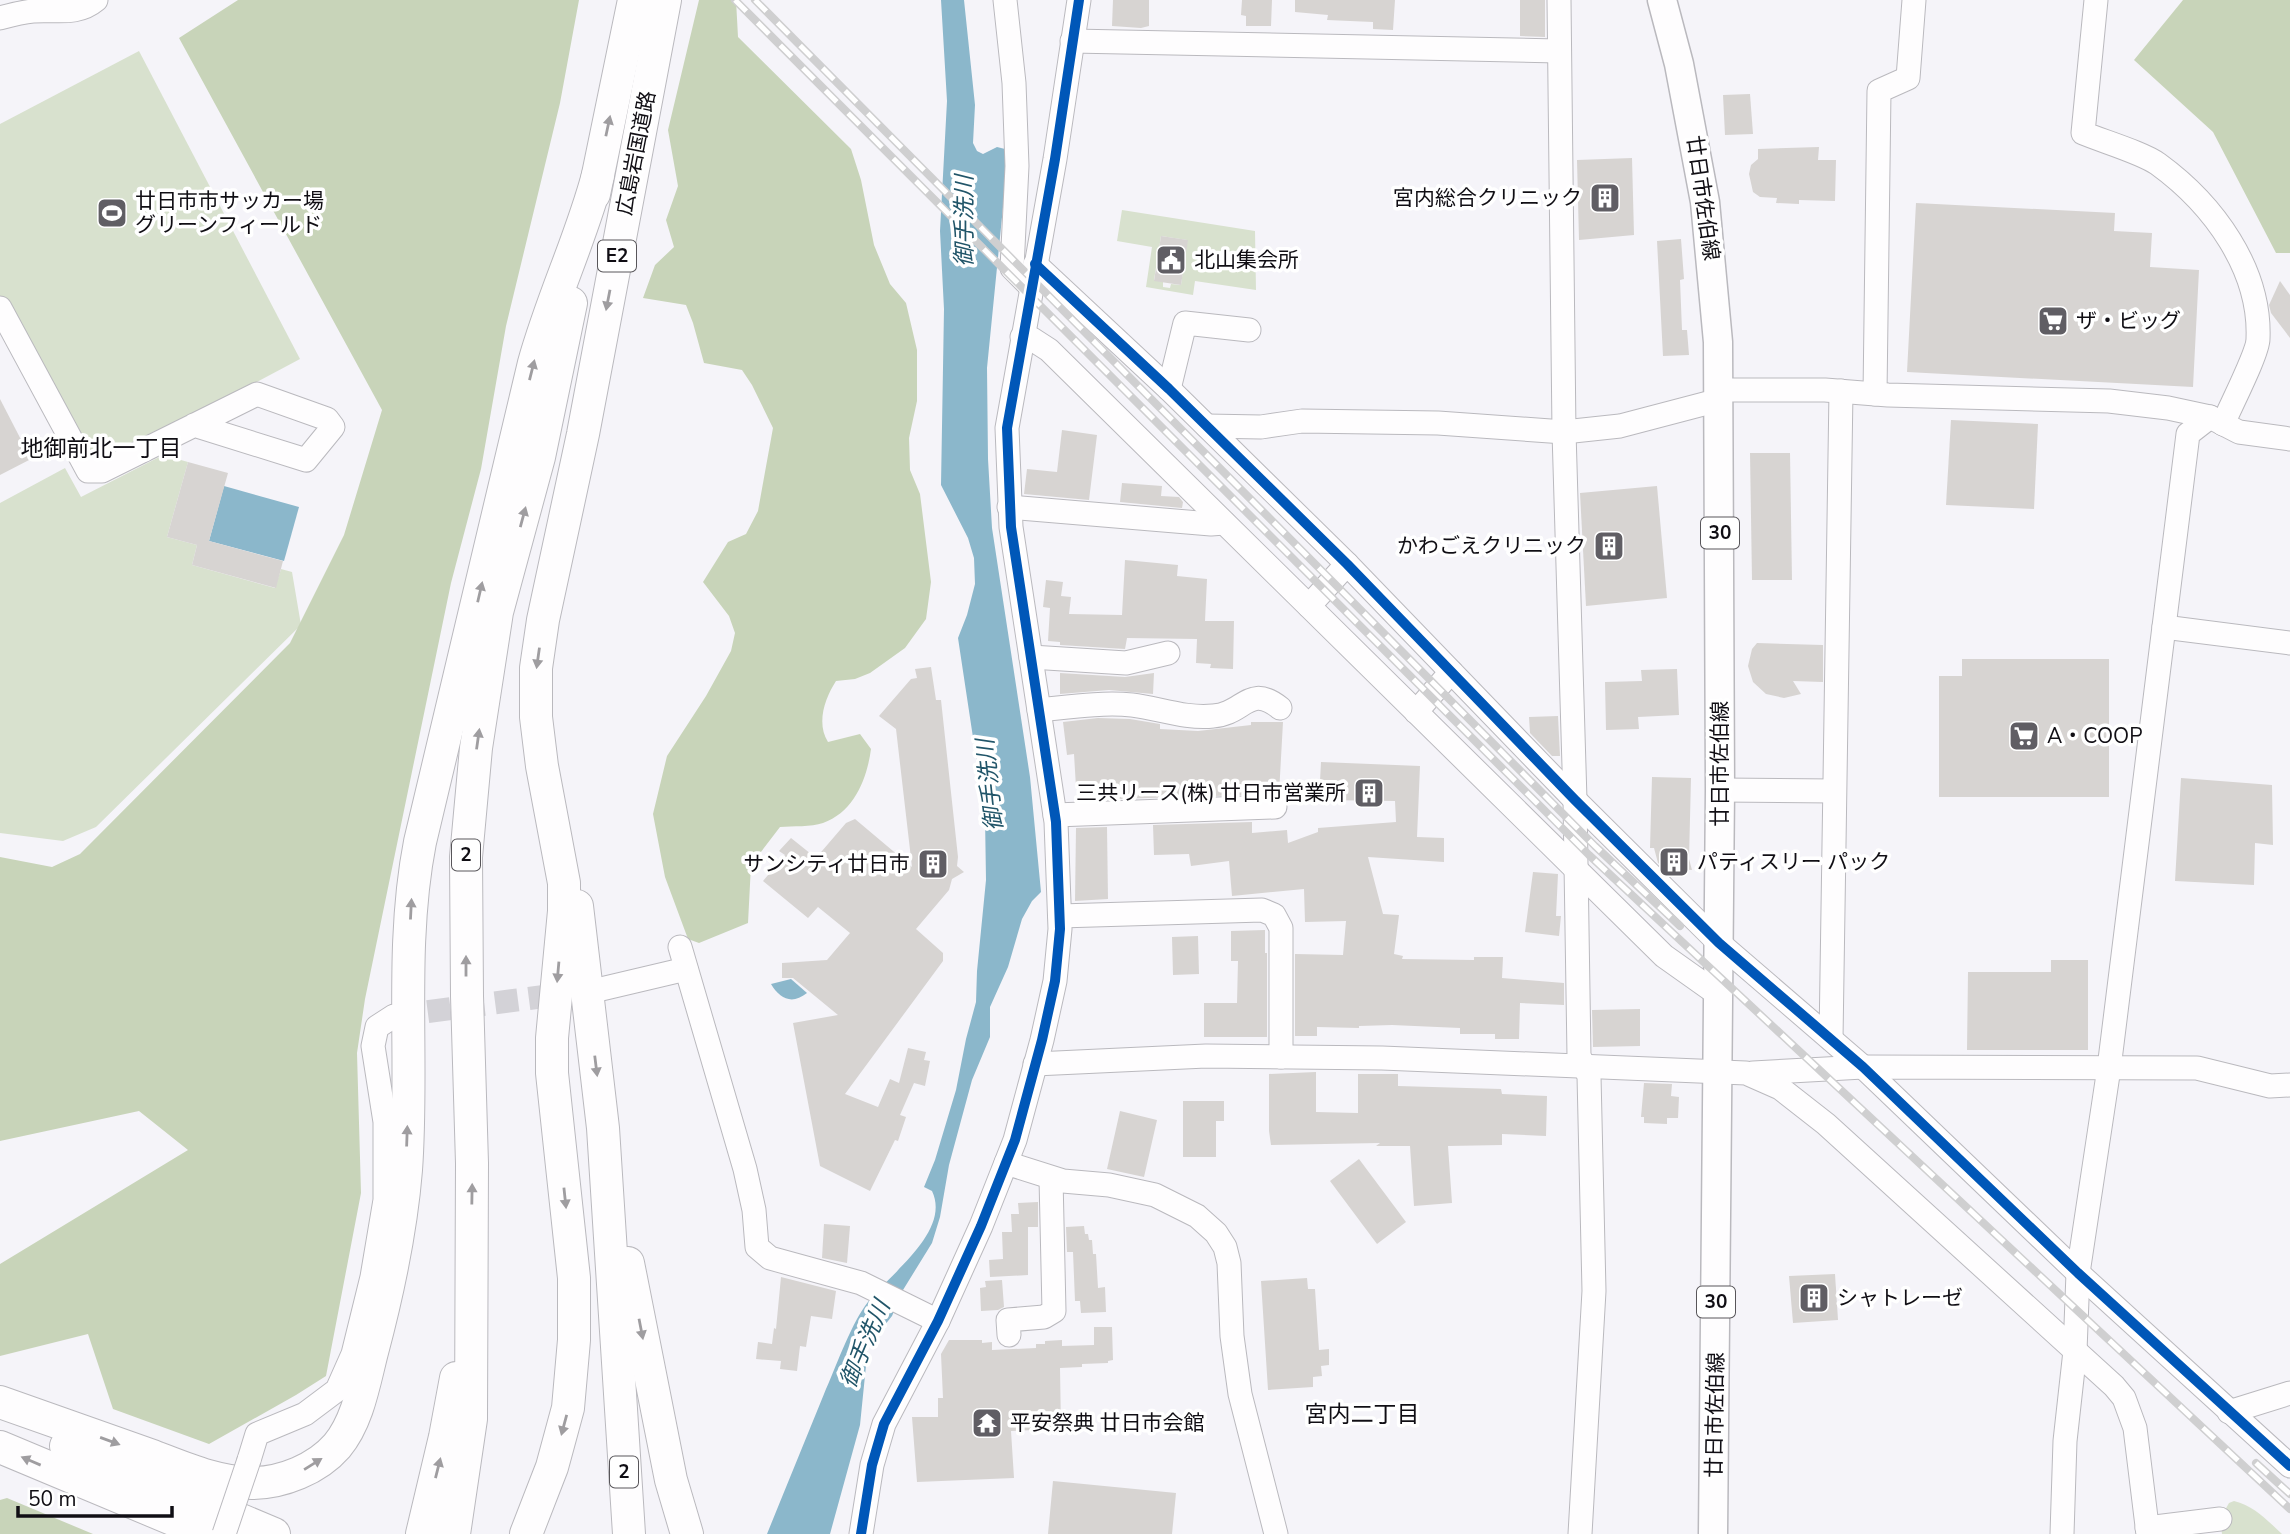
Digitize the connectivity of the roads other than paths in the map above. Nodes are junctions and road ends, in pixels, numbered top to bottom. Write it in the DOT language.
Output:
graph roads {
  1 [pos="96,0"];
  2 [pos="634,0"];
  3 [pos="665,0"];
  4 [pos="1005,0"];
  5 [pos="1079,0"];
  6 [pos="1559,0"];
  7 [pos="1662,0"];
  8 [pos="1914,0"];
  9 [pos="2096,0"];
  10 [pos="0,18"];
  11 [pos="642,37"];
  12 [pos="1072,41"];
  13 [pos="1558,51"];
  14 [pos="598,175"];
  15 [pos="1033,275"];
  16 [pos="0,308"];
  17 [pos="1249,330"];
  18 [pos="1022,337"];
  19 [pos="1169,389"];
  20 [pos="1841,391"];
  21 [pos="1875,394"];
  22 [pos="1719,395"];
  23 [pos="2216,420"];
  24 [pos="194,425"];
  25 [pos="1207,426"];
  26 [pos="1564,432"];
  27 [pos="2290,439"];
  28 [pos="539,457"];
  29 [pos="576,471"];
  30 [pos="1009,507"];
  31 [pos="1224,523"];
  32 [pos="1347,564"];
  33 [pos="1309,606"];
  34 [pos="498,612"];
  35 [pos="2164,627"];
  36 [pos="2290,643"];
  37 [pos="1168,653"];
  38 [pos="1031,657"];
  39 [pos="1451,672"];
  40 [pos="459,682"];
  41 [pos="1039,709"];
  42 [pos="1280,709"];
  43 [pos="1416,712"];
  44 [pos="1720,790"];
  45 [pos="1834,791"];
  46 [pos="1575,800"];
  47 [pos="1275,807"];
  48 [pos="1055,816"];
  49 [pos="560,855"];
  50 [pos="1576,869"];
  51 [pos="1060,916"];
  52 [pos="1719,943"];
  53 [pos="680,947"];
  54 [pos="687,969"];
  55 [pos="597,990"];
  56 [pos="1719,995"];
  57 [pos="394,1016"];
  58 [pos="1831,1039"];
  59 [pos="1281,1057"];
  60 [pos="1035,1064"];
  61 [pos="1583,1066"];
  62 [pos="1863,1067"];
  63 [pos="2109,1068"];
  64 [pos="1717,1071"];
  65 [pos="1746,1073"];
  66 [pos="2290,1085"];
  67 [pos="1006,1163"];
  68 [pos="1051,1178"];
  69 [pos="608,1191"];
  70 [pos="471,1262"];
  71 [pos="2078,1273"];
  72 [pos="931,1318"];
  73 [pos="1009,1335"];
  74 [pos="2075,1351"];
  75 [pos="2290,1392"];
  76 [pos="0,1402"];
  77 [pos="2229,1412"];
  78 [pos="0,1418"];
  79 [pos="0,1447"];
  80 [pos="2290,1466"];
  81 [pos="249,1472"];
  82 [pos="2220,1519"];
  83 [pos="2148,1531"];
  84 [pos="208,1534"];
  85 [pos="224,1534"];
  86 [pos="274,1534"];
  87 [pos="422,1534"];
  88 [pos="454,1534"];
  89 [pos="526,1534"];
  90 [pos="629,1534"];
  91 [pos="687,1534"];
  92 [pos="861,1534"];
  93 [pos="1276,1534"];
  94 [pos="1580,1534"];
  95 [pos="1713,1534"];
  96 [pos="2062,1534"];
  1 -- 10 [label="street"];
  2 -- 11 [label="highway, 広島岩国道路 / E2"];
  3 -- 11 [label="highway, 広島岩国道路 / E2"];
  4 -- 15 [label="street"];
  5 -- 12 [label="street"];
  6 -- 13 [label="street"];
  7 -- 22 [label="main road, 廿日市佐伯線 / 30"];
  8 -- 21 [label="street"];
  9 -- 23 [label="street"];
  14 -- 11 [label="highway, 広島岩国道路 / E2, one-way"];
  11 -- 29 [label="highway, 広島岩国道路 / E2, one-way"];
  12 -- 13 [label="street"];
  12 -- 15 [label="street"];
  13 -- 26 [label="street"];
  14 -- 28 [label="highway, 広島岩国道路 / E2"];
  40 -- 14 [label="highway, one-way"];
  15 -- 18 [label="street"];
  15 -- 19 [label="street"];
  16 -- 24 [label="street"];
  17 -- 19 [label="street"];
  18 -- 30 [label="street"];
  18 -- 31 [label="street"];
  19 -- 25 [label="street"];
  20 -- 21 [label="street"];
  20 -- 22 [label="street"];
  20 -- 45 [label="street"];
  21 -- 23 [label="street"];
  22 -- 26 [label="street"];
  22 -- 44 [label="main road, 廿日市佐伯線 / 30"];
  23 -- 27 [label="street"];
  23 -- 35 [label="street"];
  24 -- 24 [label="street"];
  25 -- 26 [label="street"];
  25 -- 32 [label="street"];
  26 -- 46 [label="street"];
  34 -- 28 [label="highway, 2, one-way"];
  29 -- 49 [label="highway, 2, one-way"];
  30 -- 31 [label="street"];
  30 -- 38 [label="street"];
  31 -- 33 [label="street"];
  32 -- 33 [label="street"];
  32 -- 39 [label="street"];
  33 -- 43 [label="street"];
  34 -- 40 [label="highway"];
  70 -- 34 [label="highway, 2, one-way"];
  35 -- 36 [label="street"];
  35 -- 63 [label="street"];
  37 -- 38 [label="street"];
  38 -- 41 [label="street"];
  39 -- 43 [label="street"];
  39 -- 46 [label="street"];
  81 -- 40 [label="highway, one-way"];
  41 -- 42 [label="street"];
  41 -- 48 [label="street"];
  43 -- 50 [label="street"];
  44 -- 45 [label="street"];
  44 -- 52 [label="main road, 廿日市佐伯線 / 30"];
  45 -- 58 [label="street"];
  46 -- 50 [label="street"];
  46 -- 52 [label="street"];
  47 -- 48 [label="street"];
  48 -- 51 [label="street"];
  49 -- 69 [label="highway, 2, one-way"];
  49 -- 89 [label="highway, one-way"];
  50 -- 56 [label="street"];
  50 -- 61 [label="street"];
  51 -- 59 [label="street"];
  51 -- 60 [label="street"];
  52 -- 56 [label="main road, 廿日市佐伯線 / 30"];
  52 -- 58 [label="street"];
  53 -- 54 [label="street"];
  54 -- 55 [label="street"];
  54 -- 72 [label="street"];
  56 -- 64 [label="main road, 廿日市佐伯線 / 30"];
  57 -- 81 [label="street"];
  58 -- 62 [label="street"];
  59 -- 60 [label="street"];
  59 -- 61 [label="street"];
  60 -- 67 [label="street"];
  61 -- 64 [label="street"];
  61 -- 94 [label="street"];
  62 -- 63 [label="street"];
  62 -- 65 [label="street"];
  62 -- 71 [label="street"];
  63 -- 66 [label="street"];
  63 -- 71 [label="street"];
  64 -- 65 [label="street"];
  64 -- 95 [label="main road, 廿日市佐伯線 / 30"];
  65 -- 74 [label="street"];
  67 -- 68 [label="street"];
  67 -- 72 [label="street"];
  68 -- 73 [label="street"];
  68 -- 93 [label="street"];
  69 -- 90 [label="highway, 2"];
  69 -- 91 [label="highway, one-way"];
  87 -- 70 [label="highway, one-way"];
  70 -- 88 [label="highway, 2"];
  71 -- 74 [label="street"];
  71 -- 77 [label="street"];
  72 -- 92 [label="street"];
  74 -- 83 [label="street"];
  74 -- 96 [label="street"];
  75 -- 77 [label="street"];
  76 -- 81 [label="highway, one-way"];
  77 -- 80 [label="street"];
  78 -- 86 [label="highway"];
  84 -- 79 [label="highway, one-way"];
  81 -- 85 [label="street, bridge"];
  82 -- 83 [label="street"];
}
